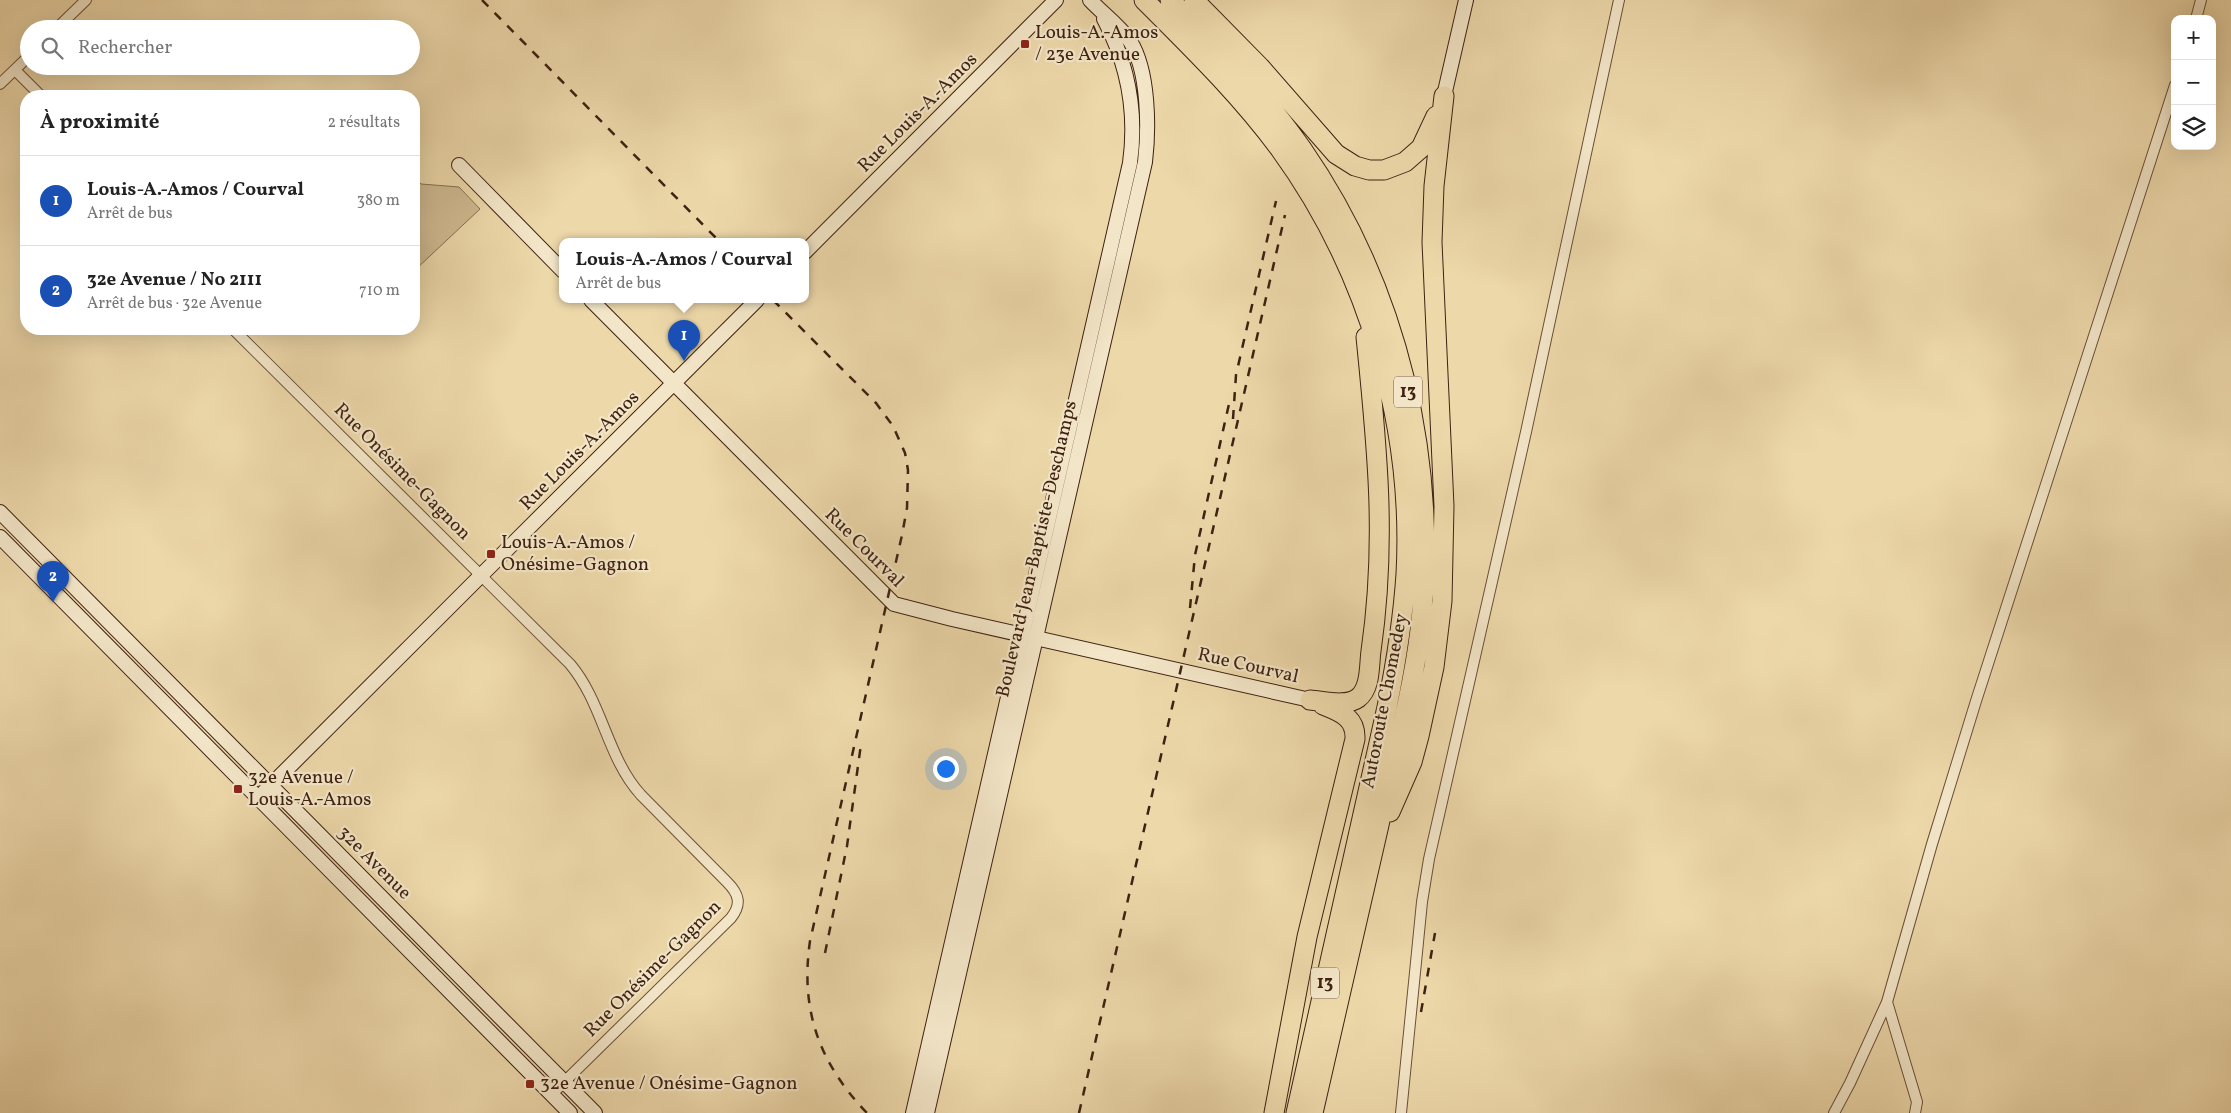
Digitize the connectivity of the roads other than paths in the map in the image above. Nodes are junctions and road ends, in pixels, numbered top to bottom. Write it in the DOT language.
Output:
graph roads {
  1 [pos="86,0"];
  2 [pos="1056,0"];
  3 [pos="1144,0"];
  4 [pos="1170,0"];
  5 [pos="1194,0"];
  6 [pos="1466,0"];
  7 [pos="1619,0"];
  8 [pos="2201,0"];
  9 [pos="1093,3"];
  10 [pos="2197,15"];
  11 [pos="65,20"];
  12 [pos="20,65"];
  13 [pos="15,70"];
  14 [pos="20,75"];
  15 [pos="20,75"];
  16 [pos="0,84"];
  17 [pos="35,90"];
  18 [pos="1444,96"];
  19 [pos="2171,96"];
  20 [pos="459,165"];
  21 [pos="809,248"];
  22 [pos="559,267"];
  23 [pos="1362,302"];
  24 [pos="594,303"];
  25 [pos="754,303"];
  26 [pos="240,335"];
  27 [pos="674,383"];
  28 [pos="0,512"];
  29 [pos="0,537"];
  30 [pos="35,547"];
  31 [pos="22,559"];
  32 [pos="482,576"];
  33 [pos="1030,636"];
  34 [pos="1310,700"];
  35 [pos="997,778"];
  36 [pos="271,786"];
  37 [pos="258,798"];
  38 [pos="1372,852"];
  39 [pos="1887,1002"];
  40 [pos="565,1082"];
  41 [pos="552,1094"];
  42 [pos="570,1113"];
  43 [pos="595,1113"];
  44 [pos="913,1113"];
  45 [pos="927,1113"];
  46 [pos="1274,1113"];
  47 [pos="1296,1113"];
  48 [pos="1312,1113"];
  49 [pos="1401,1113"];
  50 [pos="1834,1113"];
  51 [pos="1915,1113"];
  1 -- 11 [label="street"];
  2 -- 21 [label="street, Rue Louis-A.-Amos"];
  3 -- 23 [label="highway, Autoroute Chomedey / 13"];
  4 -- 38 [label="highway, Autoroute Chomedey / 13"];
  5 -- 18 [label="highway"];
  6 -- 18 [label="street"];
  7 -- 49 [label="street"];
  8 -- 10 [label="street"];
  9 -- 33 [label="street, Boulevard Jean-Baptiste-Deschamps"];
  12 -- 13 [label="street"];
  13 -- 15 [label="street"];
  13 -- 16 [label="street"];
  14 -- 17 [label="street"];
  18 -- 38 [label="highway"];
  19 -- 39 [label="street"];
  20 -- 22 [label="street"];
  23 -- 34 [label="highway"];
  23 -- 47 [label="highway, Autoroute Chomedey / 13"];
  24 -- 27 [label="street, Rue Courval"];
  25 -- 27 [label="street, Rue Louis-A.-Amos"];
  26 -- 32 [label="street, Rue Onésime-Gagnon"];
  27 -- 32 [label="street, Rue Louis-A.-Amos"];
  27 -- 33 [label="street, Rue Courval"];
  28 -- 30 [label="street, 32e Avenue"];
  29 -- 31 [label="street, 32e Avenue"];
  30 -- 31 [label="street"];
  30 -- 36 [label="street, 32e Avenue"];
  31 -- 37 [label="street, 32e Avenue"];
  32 -- 36 [label="street, Rue Louis-A.-Amos"];
  32 -- 40 [label="street, Rue Onésime-Gagnon"];
  33 -- 34 [label="street, Rue Courval"];
  33 -- 35 [label="street, Boulevard Jean-Baptiste-Deschamps"];
  34 -- 46 [label="highway"];
  35 -- 44 [label="street, Boulevard Jean-Baptiste-Deschamps"];
  35 -- 45 [label="street, Boulevard Jean-Baptiste-Deschamps"];
  36 -- 37 [label="street, Rue Louis-A.-Amos"];
  36 -- 40 [label="street, 32e Avenue"];
  37 -- 41 [label="street, 32e Avenue"];
  38 -- 48 [label="highway, Autoroute Chomedey / 13"];
  39 -- 50 [label="street"];
  39 -- 51 [label="street"];
  40 -- 41 [label="street, Rue Onésime-Gagnon"];
  40 -- 43 [label="street, 32e Avenue"];
  41 -- 42 [label="street, 32e Avenue"];
}
